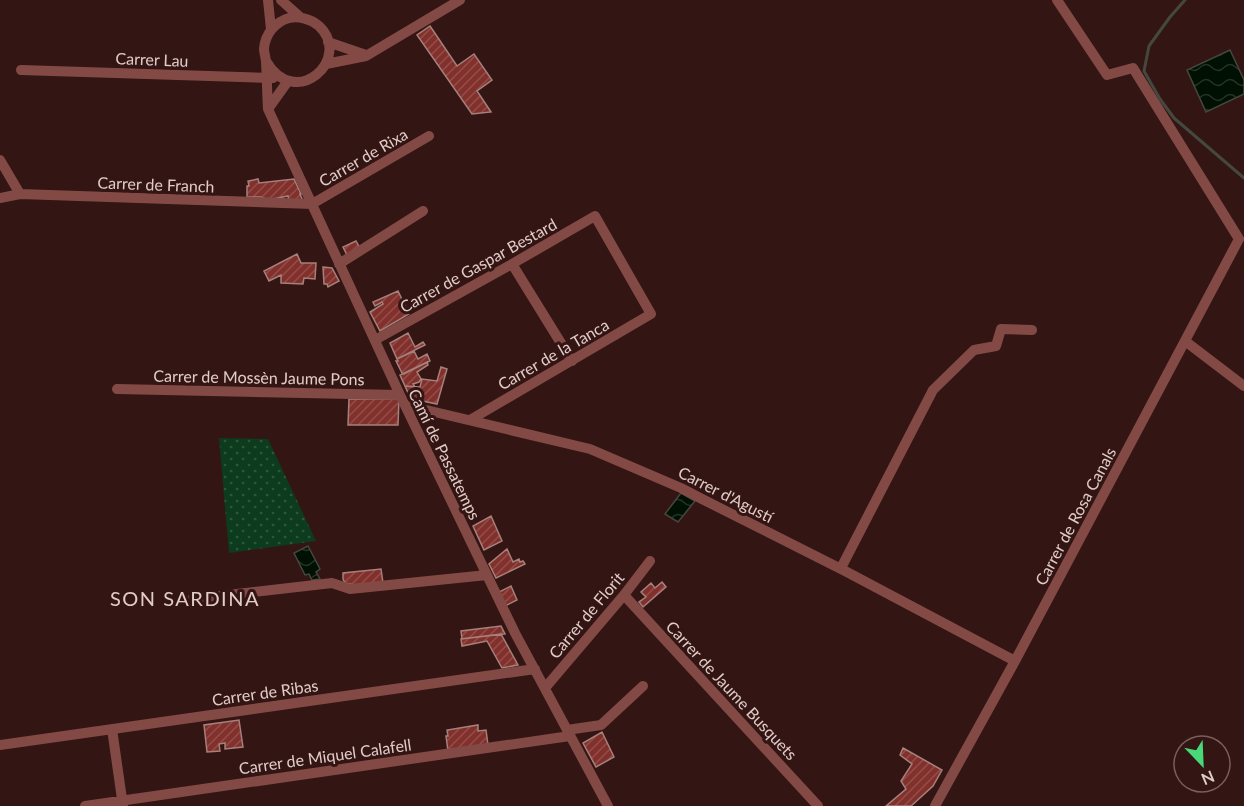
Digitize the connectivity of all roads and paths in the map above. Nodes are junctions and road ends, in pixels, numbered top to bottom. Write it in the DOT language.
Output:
graph roads {
  1 [pos="268,0"];
  2 [pos="281,0"];
  3 [pos="460,0"];
  4 [pos="1057,0"];
  5 [pos="300,18"];
  6 [pos="271,30"];
  7 [pos="328,42"];
  8 [pos="366,56"];
  9 [pos="266,61"];
  10 [pos="326,64"];
  11 [pos="21,70"];
  12 [pos="266,78"];
  13 [pos="285,80"];
  14 [pos="268,109"];
  15 [pos="429,135"];
  16 [pos="0,160"];
  17 [pos="20,194"];
  18 [pos="0,198"];
  19 [pos="312,204"];
  20 [pos="423,210"];
  21 [pos="339,264"];
  22 [pos="512,264"];
  23 [pos="651,314"];
  24 [pos="1032,330"];
  25 [pos="375,340"];
  26 [pos="1185,341"];
  27 [pos="572,361"];
  28 [pos="1244,386"];
  29 [pos="117,389"];
  30 [pos="403,400"];
  31 [pos="470,420"];
  32 [pos="650,561"];
  33 [pos="841,568"];
  34 [pos="487,575"];
  35 [pos="624,595"];
  36 [pos="192,599"];
  37 [pos="1015,661"];
  38 [pos="535,669"];
  39 [pos="643,686"];
  40 [pos="545,688"];
  41 [pos="112,729"];
  42 [pos="569,733"];
  43 [pos="0,745"];
  44 [pos="123,803"];
  45 [pos="85,806"];
  46 [pos="608,806"];
  47 [pos="818,806"];
  48 [pos="935,806"];
  1 -- 6 [label="street"];
  2 -- 5 [label="street"];
  3 -- 8 [label="street"];
  4 -- 26 [label="street, Carrer de Rosa Canals"];
  5 -- 6 [label="street"];
  5 -- 7 [label="street"];
  6 -- 9 [label="street"];
  7 -- 8 [label="street"];
  7 -- 10 [label="street"];
  8 -- 10 [label="street"];
  9 -- 12 [label="street"];
  9 -- 13 [label="street"];
  10 -- 13 [label="street"];
  11 -- 12 [label="street, Carrer Lau"];
  12 -- 13 [label="street, Carrer Lau"];
  12 -- 14 [label="street"];
  13 -- 14 [label="street"];
  14 -- 19 [label="street, Camí de Passatemps"];
  15 -- 19 [label="street, Carrer de Rixa"];
  16 -- 17 [label="street"];
  17 -- 18 [label="street, Carrer de Franch"];
  17 -- 19 [label="street, Carrer de Franch"];
  19 -- 21 [label="street, Camí de Passatemps"];
  20 -- 21 [label="street"];
  21 -- 25 [label="street, Camí de Passatemps"];
  22 -- 23 [label="street, Carrer de Gaspar Bestard"];
  22 -- 25 [label="street, Carrer de Gaspar Bestard"];
  22 -- 27 [label="street"];
  23 -- 27 [label="street, Carrer de la Tanca"];
  24 -- 33 [label="street"];
  25 -- 30 [label="street, Camí de Passatemps"];
  26 -- 28 [label="street"];
  26 -- 37 [label="street, Carrer de Rosa Canals"];
  27 -- 31 [label="street, Carrer de la Tanca"];
  29 -- 30 [label="street, Carrer de Mossèn Jaume Pons"];
  30 -- 31 [label="street, Carrer d'Agustí"];
  30 -- 34 [label="street, Camí de Passatemps"];
  31 -- 33 [label="street, Carrer d'Agustí"];
  32 -- 35 [label="street, Carrer de Florit"];
  33 -- 37 [label="street, Carrer d'Agustí"];
  34 -- 36 [label="street"];
  34 -- 38 [label="street, Camí de Passatemps"];
  35 -- 40 [label="street, Carrer de Florit"];
  35 -- 47 [label="street, Carrer de Jaume Busquets"];
  37 -- 48 [label="street, Carrer de Rosa Canals"];
  38 -- 40 [label="street, Camí de Passatemps"];
  38 -- 41 [label="street, Carrer de Ribas"];
  39 -- 42 [label="street, Carrer de Miquel Calafell"];
  40 -- 42 [label="street, Camí de Passatemps"];
  41 -- 43 [label="street, Carrer de Ribas"];
  41 -- 44 [label="street"];
  42 -- 44 [label="street, Carrer de Miquel Calafell"];
  42 -- 46 [label="street, Camí de Passatemps"];
  44 -- 45 [label="street, Carrer de Miquel Calafell"];
}
